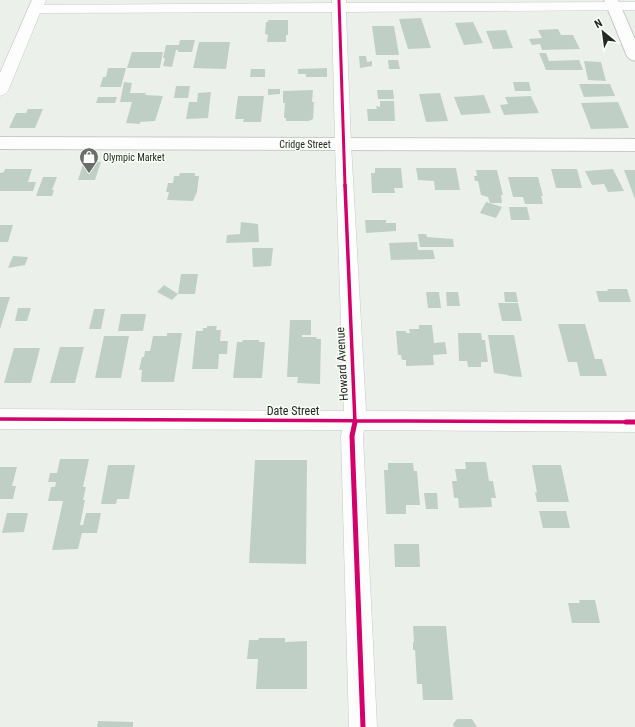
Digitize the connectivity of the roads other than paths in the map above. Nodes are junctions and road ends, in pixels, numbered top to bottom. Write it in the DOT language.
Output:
graph roads {
  1 [pos="339,3"];
  2 [pos="612,3"];
  3 [pos="37,4"];
  4 [pos="635,6"];
  5 [pos="635,56"];
  6 [pos="0,90"];
  7 [pos="0,143"];
  8 [pos="343,144"];
  9 [pos="635,145"];
  10 [pos="0,419"];
  11 [pos="355,421"];
  12 [pos="635,422"];
  13 [pos="363,727"];
  1 -- 2 [label="street"];
  1 -- 3 [label="street"];
  1 -- 8 [label="street, Howard Avenue"];
  2 -- 4 [label="street"];
  2 -- 5 [label="street"];
  3 -- 6 [label="street"];
  7 -- 8 [label="street, Cridge Street"];
  8 -- 9 [label="street, Cridge Street"];
  8 -- 11 [label="street, Howard Avenue"];
  10 -- 11 [label="street, Date Street"];
  11 -- 12 [label="street, Date Street"];
  11 -- 13 [label="street, Howard Avenue"];
}
